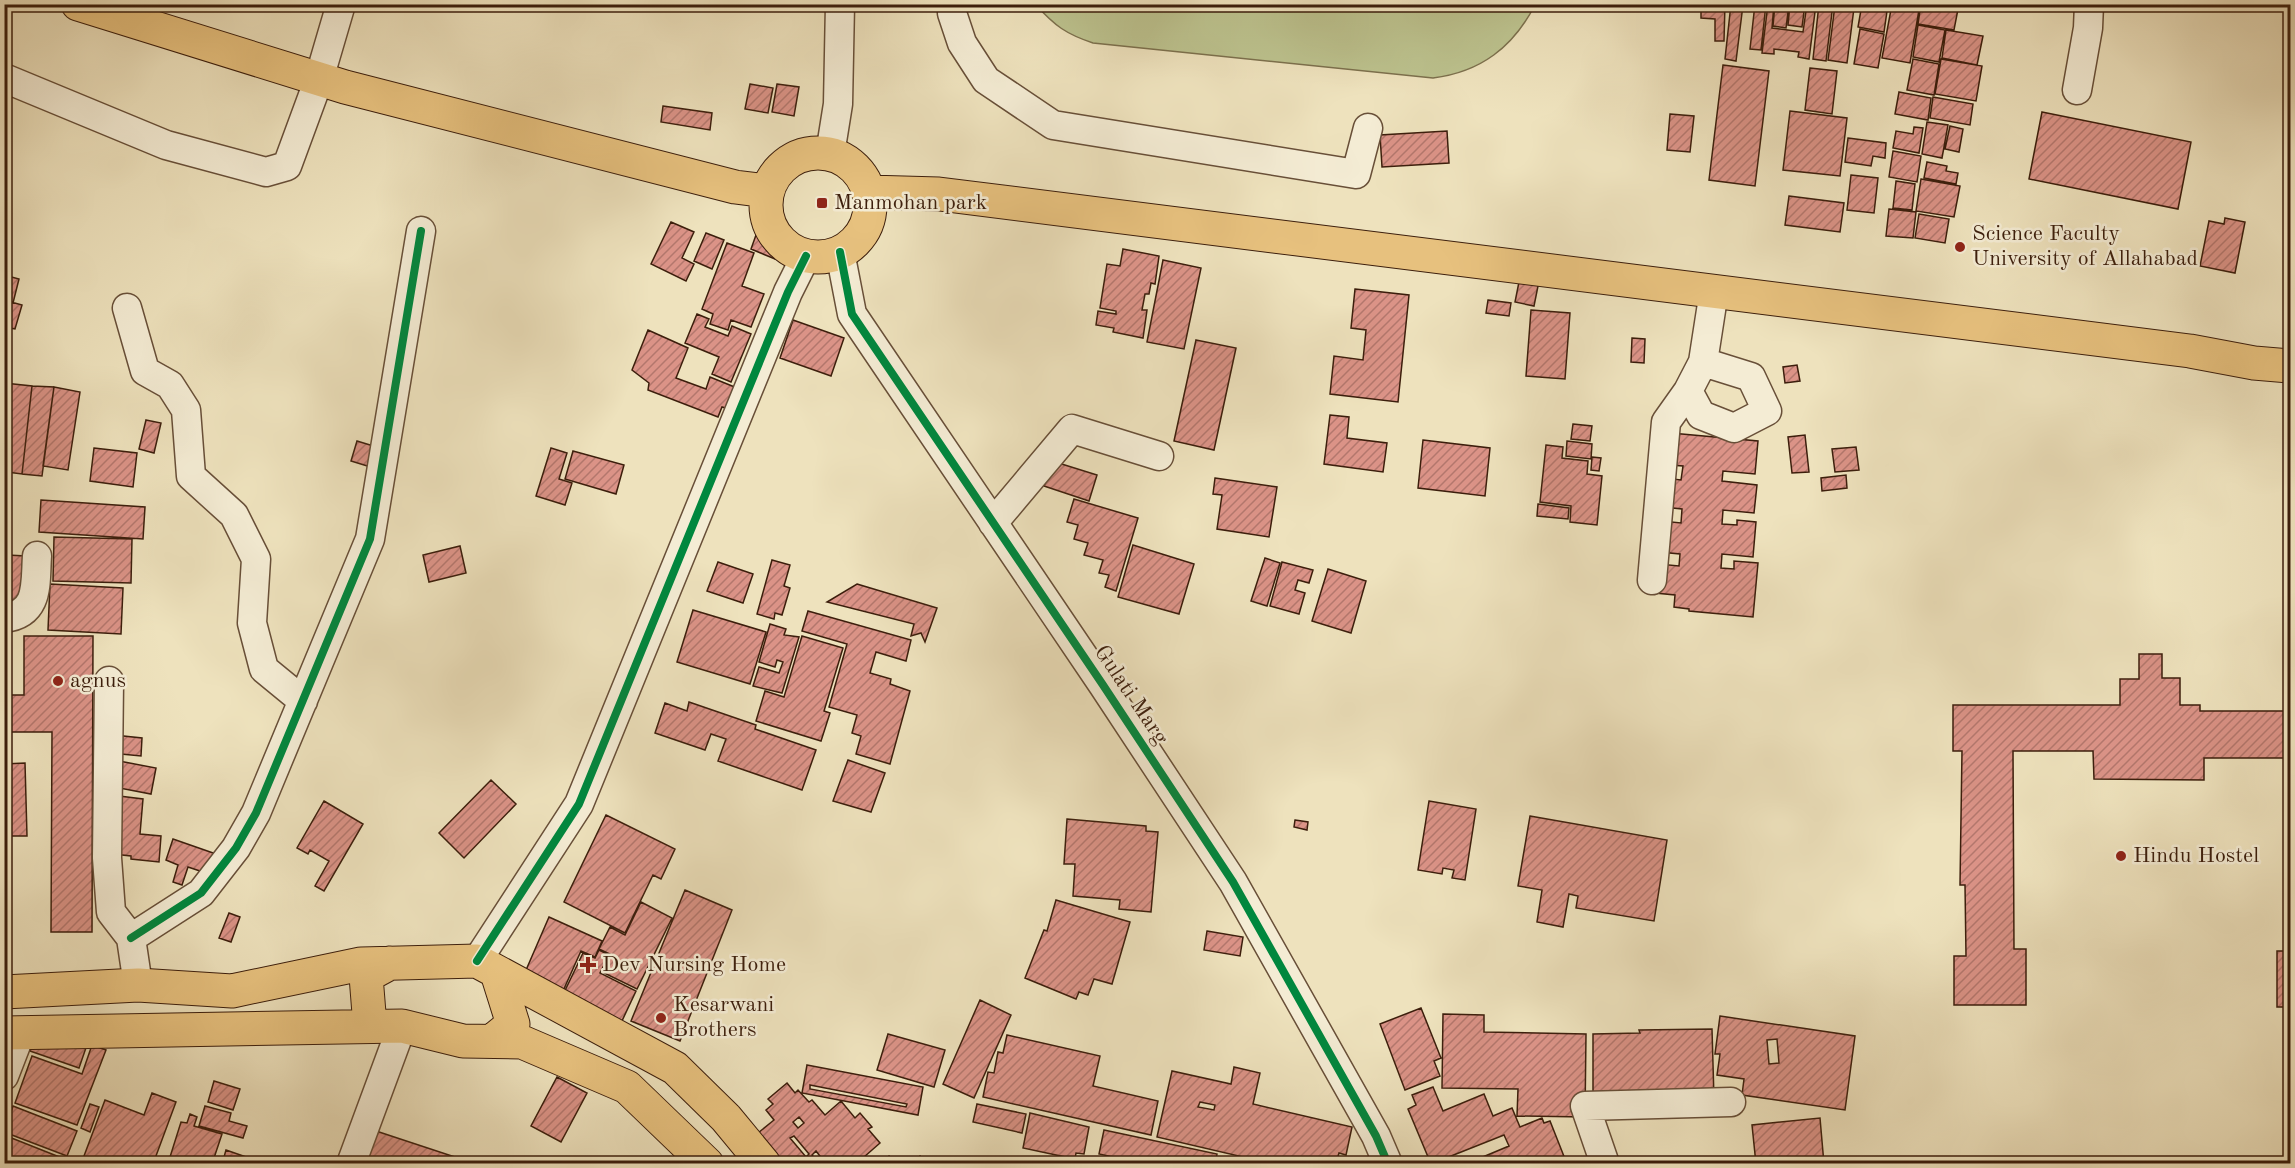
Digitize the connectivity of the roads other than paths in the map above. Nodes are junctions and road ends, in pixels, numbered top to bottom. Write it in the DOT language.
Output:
graph roads {
  1 [pos="78,4"];
  2 [pos="341,4"];
  3 [pos="840,4"];
  4 [pos="953,4"];
  5 [pos="2089,4"];
  6 [pos="4,78"];
  7 [pos="319,79"];
  8 [pos="2078,90"];
  9 [pos="1368,128"];
  10 [pos="830,154"];
  11 [pos="767,191"];
  12 [pos="868,192"];
  13 [pos="421,231"];
  14 [pos="840,252"];
  15 [pos="806,256"];
  16 [pos="1714,291"];
  17 [pos="127,308"];
  18 [pos="1703,362"];
  19 [pos="2254,363"];
  20 [pos="2290,366"];
  21 [pos="2290,377"];
  22 [pos="1688,391"];
  23 [pos="1095,412"];
  24 [pos="1119,444"];
  25 [pos="1159,456"];
  26 [pos="993,523"];
  27 [pos="37,556"];
  28 [pos="1652,580"];
  29 [pos="4,618"];
  30 [pos="109,681"];
  31 [pos="303,701"];
  32 [pos="131,938"];
  33 [pos="390,963"];
  34 [pos="487,967"];
  35 [pos="138,985"];
  36 [pos="4,992"];
  37 [pos="386,1026"];
  38 [pos="13,1032"];
  39 [pos="492,1041"];
  40 [pos="4,1076"];
  41 [pos="1731,1102"];
  42 [pos="351,1164"];
  43 [pos="708,1164"];
  44 [pos="764,1164"];
  45 [pos="1388,1164"];
  46 [pos="1605,1164"];
  1 -- 7 [label="main road"];
  2 -- 7 [label="street"];
  3 -- 10 [label="street"];
  4 -- 9 [label="street"];
  5 -- 8 [label="street"];
  6 -- 7 [label="street"];
  7 -- 11 [label="main road"];
  10 -- 11 [label="main road"];
  10 -- 12 [label="main road"];
  11 -- 15 [label="main road"];
  12 -- 14 [label="main road"];
  12 -- 16 [label="main road"];
  13 -- 31 [label="street"];
  14 -- 15 [label="main road"];
  14 -- 26 [label="street, Gulati Marg"];
  15 -- 34 [label="street"];
  16 -- 18 [label="street"];
  16 -- 19 [label="main road"];
  17 -- 31 [label="street"];
  18 -- 22 [label="street"];
  18 -- 22 [label="street"];
  19 -- 20 [label="main road"];
  19 -- 21 [label="main road"];
  22 -- 28 [label="street"];
  23 -- 24 [label="street"];
  24 -- 25 [label="street"];
  24 -- 26 [label="street"];
  26 -- 45 [label="street, Gulati Marg"];
  27 -- 29 [label="street"];
  30 -- 32 [label="street"];
  31 -- 32 [label="street"];
  32 -- 35 [label="street"];
  33 -- 34 [label="main road"];
  33 -- 35 [label="main road"];
  33 -- 37 [label="main road"];
  34 -- 39 [label="main road"];
  34 -- 44 [label="main road"];
  35 -- 36 [label="main road"];
  37 -- 38 [label="main road"];
  37 -- 39 [label="main road"];
  37 -- 42 [label="street"];
  38 -- 40 [label="street"];
  39 -- 43 [label="main road"];
  41 -- 46 [label="street"];
}
